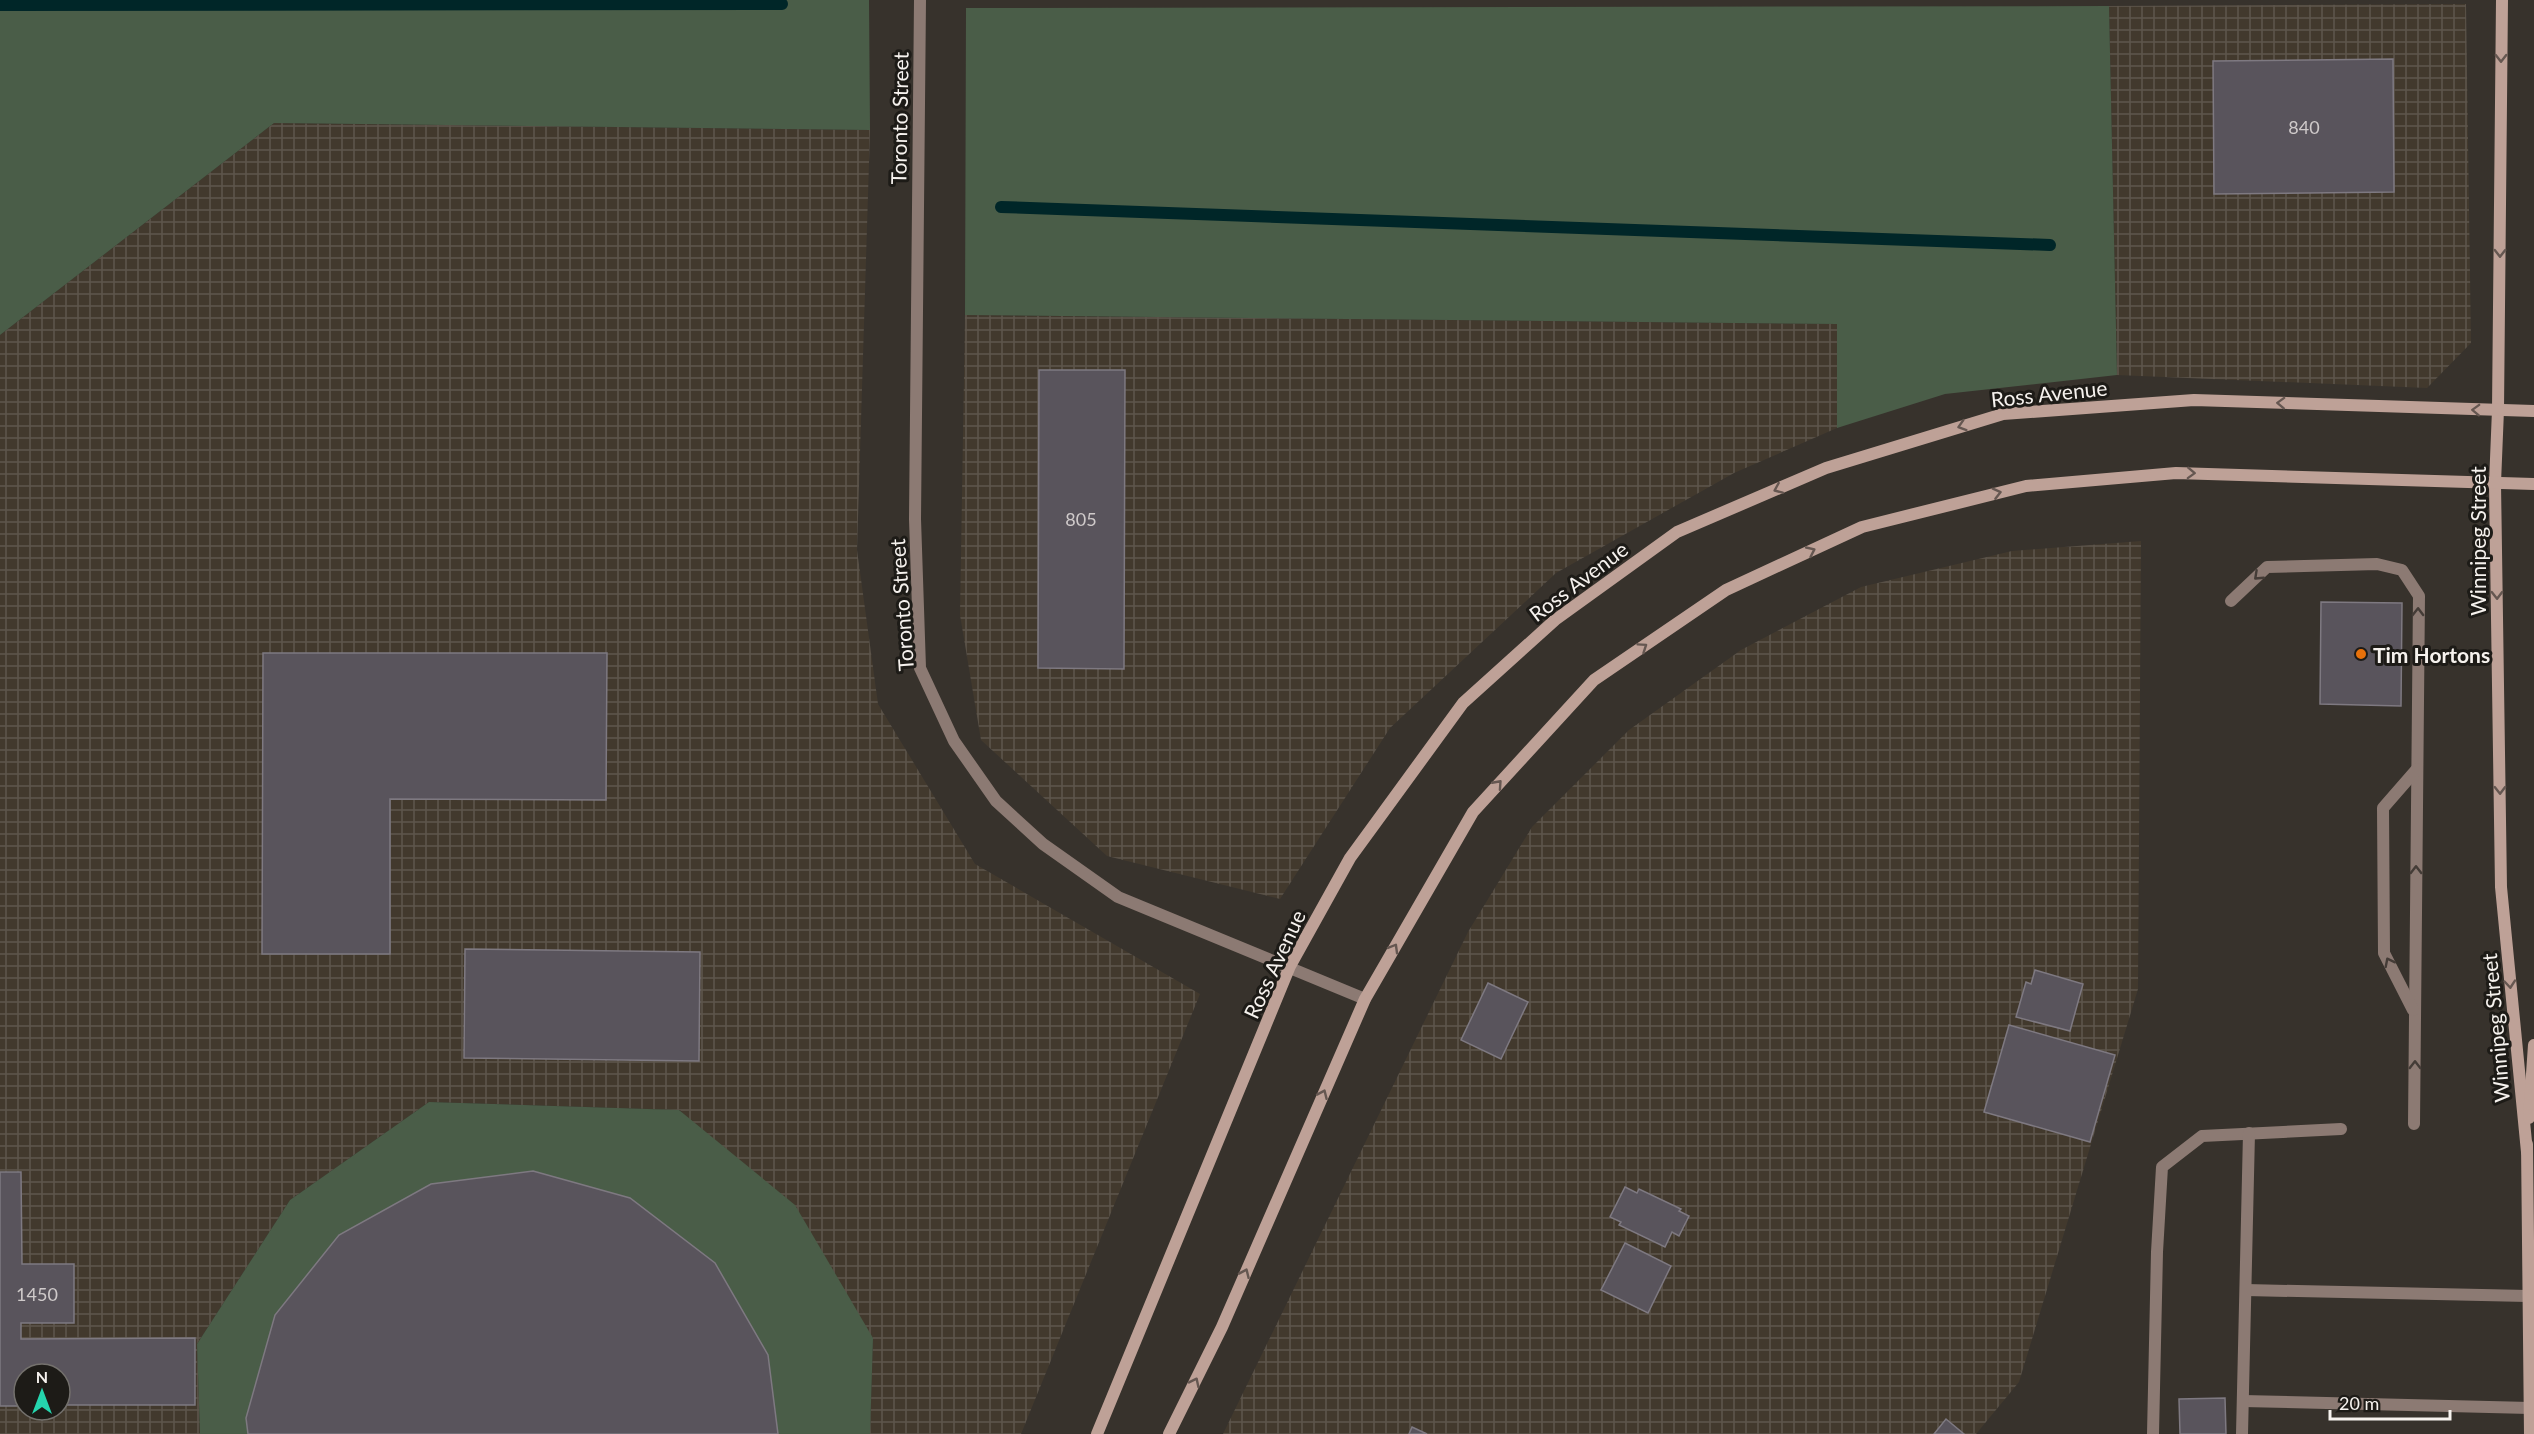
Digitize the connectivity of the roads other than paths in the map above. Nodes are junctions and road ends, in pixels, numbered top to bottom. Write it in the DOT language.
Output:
graph roads {
  1 [pos="920,0"];
  2 [pos="2502,0"];
  3 [pos="2498,410"];
  4 [pos="2534,411"];
  5 [pos="2495,483"];
  6 [pos="2534,484"];
  7 [pos="2230,602"];
  8 [pos="2417,769"];
  9 [pos="1290,966"];
  10 [pos="1365,999"];
  11 [pos="2415,1014"];
  12 [pos="2534,1045"];
  13 [pos="2414,1124"];
  14 [pos="2341,1129"];
  15 [pos="2249,1133"];
  16 [pos="2527,1152"];
  17 [pos="2246,1290"];
  18 [pos="2528,1296"];
  19 [pos="2243,1401"];
  20 [pos="2530,1408"];
  21 [pos="1097,1434"];
  22 [pos="1169,1434"];
  23 [pos="2153,1434"];
  24 [pos="2242,1434"];
  25 [pos="2530,1434"];
  1 -- 9 [label="street, Toronto Street"];
  2 -- 3 [label="main road, Winnipeg Street, one-way"];
  3 -- 4 [label="main road, Ross Avenue"];
  3 -- 5 [label="main road, Winnipeg Street"];
  3 -- 9 [label="main road, Ross Avenue, one-way"];
  5 -- 6 [label="main road"];
  10 -- 5 [label="main road, one-way"];
  5 -- 16 [label="main road, Winnipeg Street, one-way"];
  8 -- 7 [label="street, one-way"];
  11 -- 8 [label="street, one-way"];
  11 -- 8 [label="street, one-way"];
  9 -- 10 [label="street, Toronto Street"];
  9 -- 21 [label="main road, Ross Avenue"];
  22 -- 10 [label="main road, one-way"];
  13 -- 11 [label="street, one-way"];
  12 -- 16 [label="main road, Winnipeg Street"];
  14 -- 15 [label="street"];
  15 -- 17 [label="street"];
  15 -- 23 [label="street"];
  16 -- 18 [label="main road, Winnipeg Street"];
  17 -- 18 [label="street"];
  17 -- 19 [label="street"];
  18 -- 20 [label="main road, Winnipeg Street"];
  19 -- 20 [label="street"];
  19 -- 24 [label="street"];
  20 -- 25 [label="main road, Winnipeg Street"];
}
